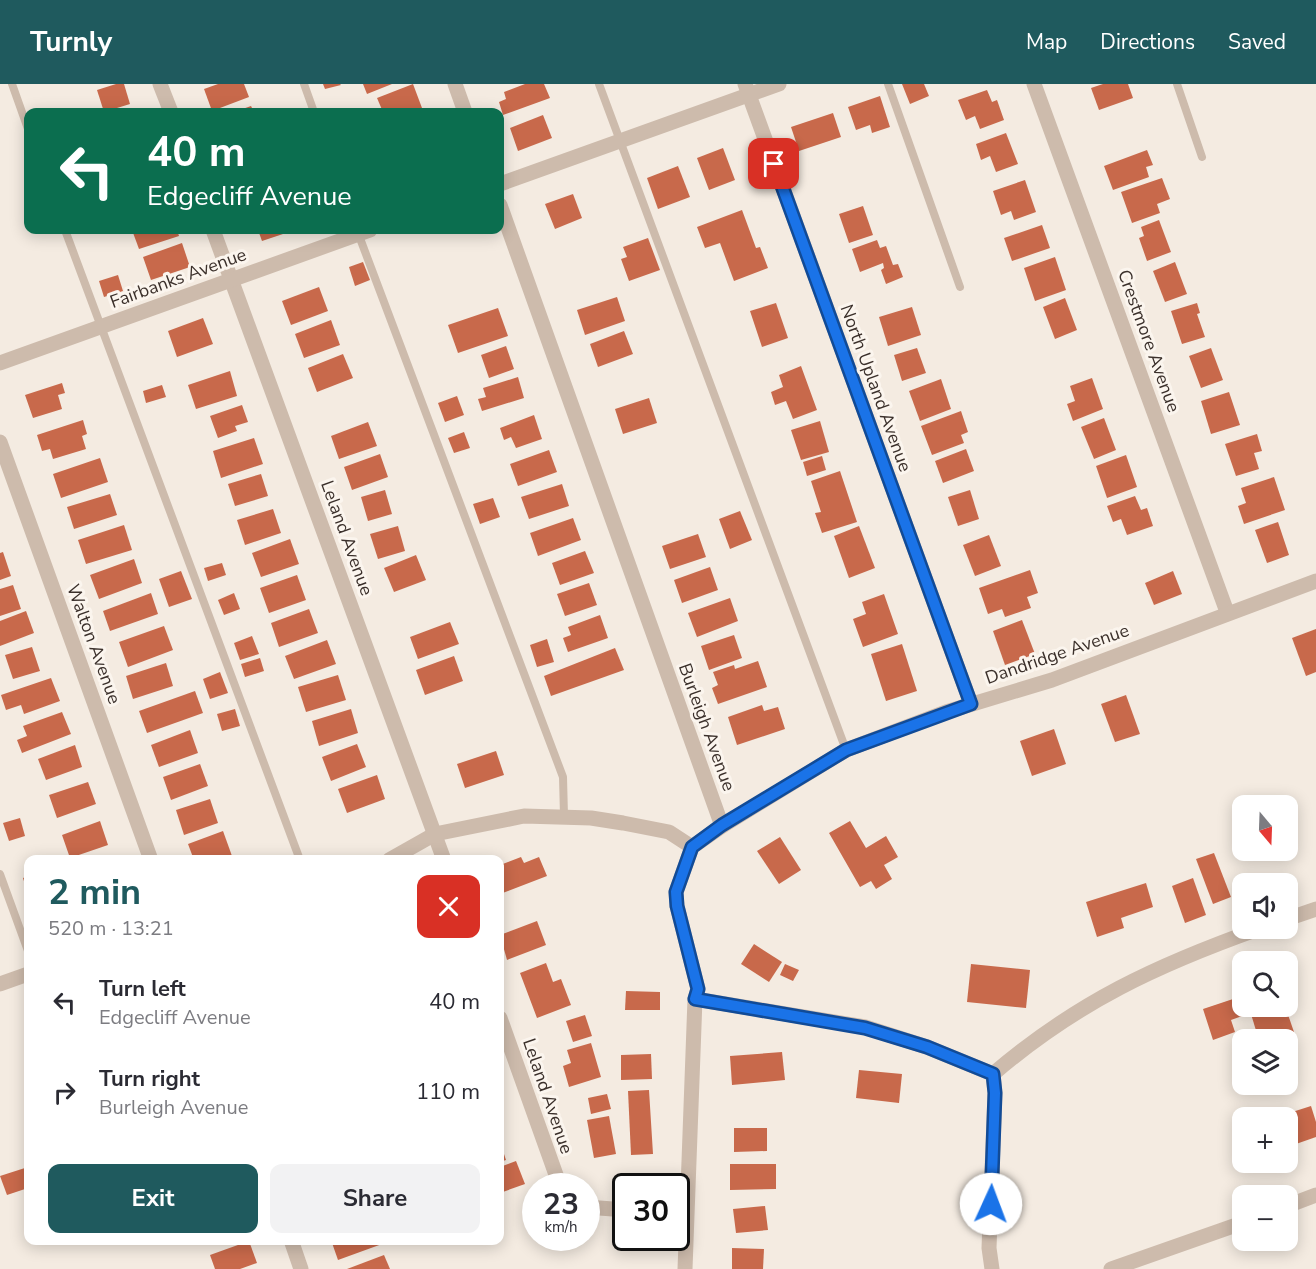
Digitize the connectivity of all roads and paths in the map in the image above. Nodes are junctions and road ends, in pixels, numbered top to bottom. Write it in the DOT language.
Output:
graph roads {
  1 [pos="12,84"];
  2 [pos="160,84"];
  3 [pos="304,84"];
  4 [pos="455,84"];
  5 [pos="599,84"];
  6 [pos="779,84"];
  7 [pos="888,84"];
  8 [pos="1035,84"];
  9 [pos="1177,84"];
  10 [pos="747,90"];
  11 [pos="169,108"];
  12 [pos="313,108"];
  13 [pos="464,108"];
  14 [pos="24,118"];
  15 [pos="620,142"];
  16 [pos="1202,157"];
  17 [pos="504,183"];
  18 [pos="504,216"];
  19 [pos="66,234"];
  20 [pos="214,234"];
  21 [pos="354,234"];
  22 [pos="363,234"];
  23 [pos="231,279"];
  24 [pos="960,288"];
  25 [pos="100,326"];
  26 [pos="0,363"];
  27 [pos="0,442"];
  28 [pos="1316,581"];
  29 [pos="1227,612"];
  30 [pos="971,704"];
  31 [pos="846,750"];
  32 [pos="564,816"];
  33 [pos="722,825"];
  34 [pos="435,834"];
  35 [pos="692,847"];
  36 [pos="149,855"];
  37 [pos="298,855"];
  38 [pos="398,855"];
  39 [pos="442,855"];
  40 [pos="0,874"];
  41 [pos="1316,909"];
  42 [pos="1298,915"];
  43 [pos="1232,939"];
  44 [pos="24,940"];
  45 [pos="24,975"];
  46 [pos="0,984"];
  47 [pos="695,999"];
  48 [pos="504,1029"];
  49 [pos="993,1074"];
  50 [pos="555,1173"];
  51 [pos="684,1173"];
  52 [pos="1316,1195"];
  53 [pos="1298,1202"];
  54 [pos="1232,1226"];
  55 [pos="293,1245"];
  56 [pos="684,1251"];
  57 [pos="301,1269"];
  58 [pos="685,1269"];
  59 [pos="992,1269"];
  60 [pos="1111,1269"];
  1 -- 14 [label="lane"];
  2 -- 11 [label="street"];
  3 -- 12 [label="lane"];
  4 -- 13 [label="street"];
  5 -- 15 [label="lane"];
  6 -- 10 [label="street"];
  7 -- 24 [label="lane"];
  8 -- 29 [label="street, Crestmore Avenue"];
  9 -- 16 [label="lane"];
  10 -- 15 [label="street"];
  10 -- 30 [label="street, North Upland Avenue"];
  15 -- 17 [label="street"];
  15 -- 31 [label="lane"];
  18 -- 33 [label="street, Burleigh Avenue"];
  19 -- 25 [label="lane"];
  20 -- 23 [label="street, Leland Avenue"];
  21 -- 23 [label="street, Fairbanks Avenue"];
  22 -- 32 [label="lane"];
  23 -- 25 [label="street, Fairbanks Avenue"];
  23 -- 34 [label="street, Leland Avenue"];
  25 -- 26 [label="street, Fairbanks Avenue"];
  25 -- 37 [label="lane"];
  27 -- 36 [label="street, Walton Avenue"];
  28 -- 29 [label="street, Dandridge Avenue"];
  29 -- 30 [label="street, Dandridge Avenue"];
  30 -- 31 [label="street, Dandridge Avenue"];
  31 -- 33 [label="street, Dandridge Avenue"];
  32 -- 34 [label="street"];
  32 -- 35 [label="street"];
  33 -- 35 [label="street"];
  34 -- 38 [label="street"];
  34 -- 39 [label="street, Leland Avenue"];
  35 -- 47 [label="street"];
  40 -- 44 [label="lane"];
  41 -- 42 [label="street"];
  43 -- 49 [label="street"];
  45 -- 46 [label="street"];
  47 -- 49 [label="street"];
  47 -- 51 [label="street"];
  48 -- 50 [label="street, Leland Avenue"];
  49 -- 59 [label="street"];
  52 -- 53 [label="street"];
  54 -- 60 [label="street"];
  55 -- 57 [label="street"];
  56 -- 58 [label="street"];
}
